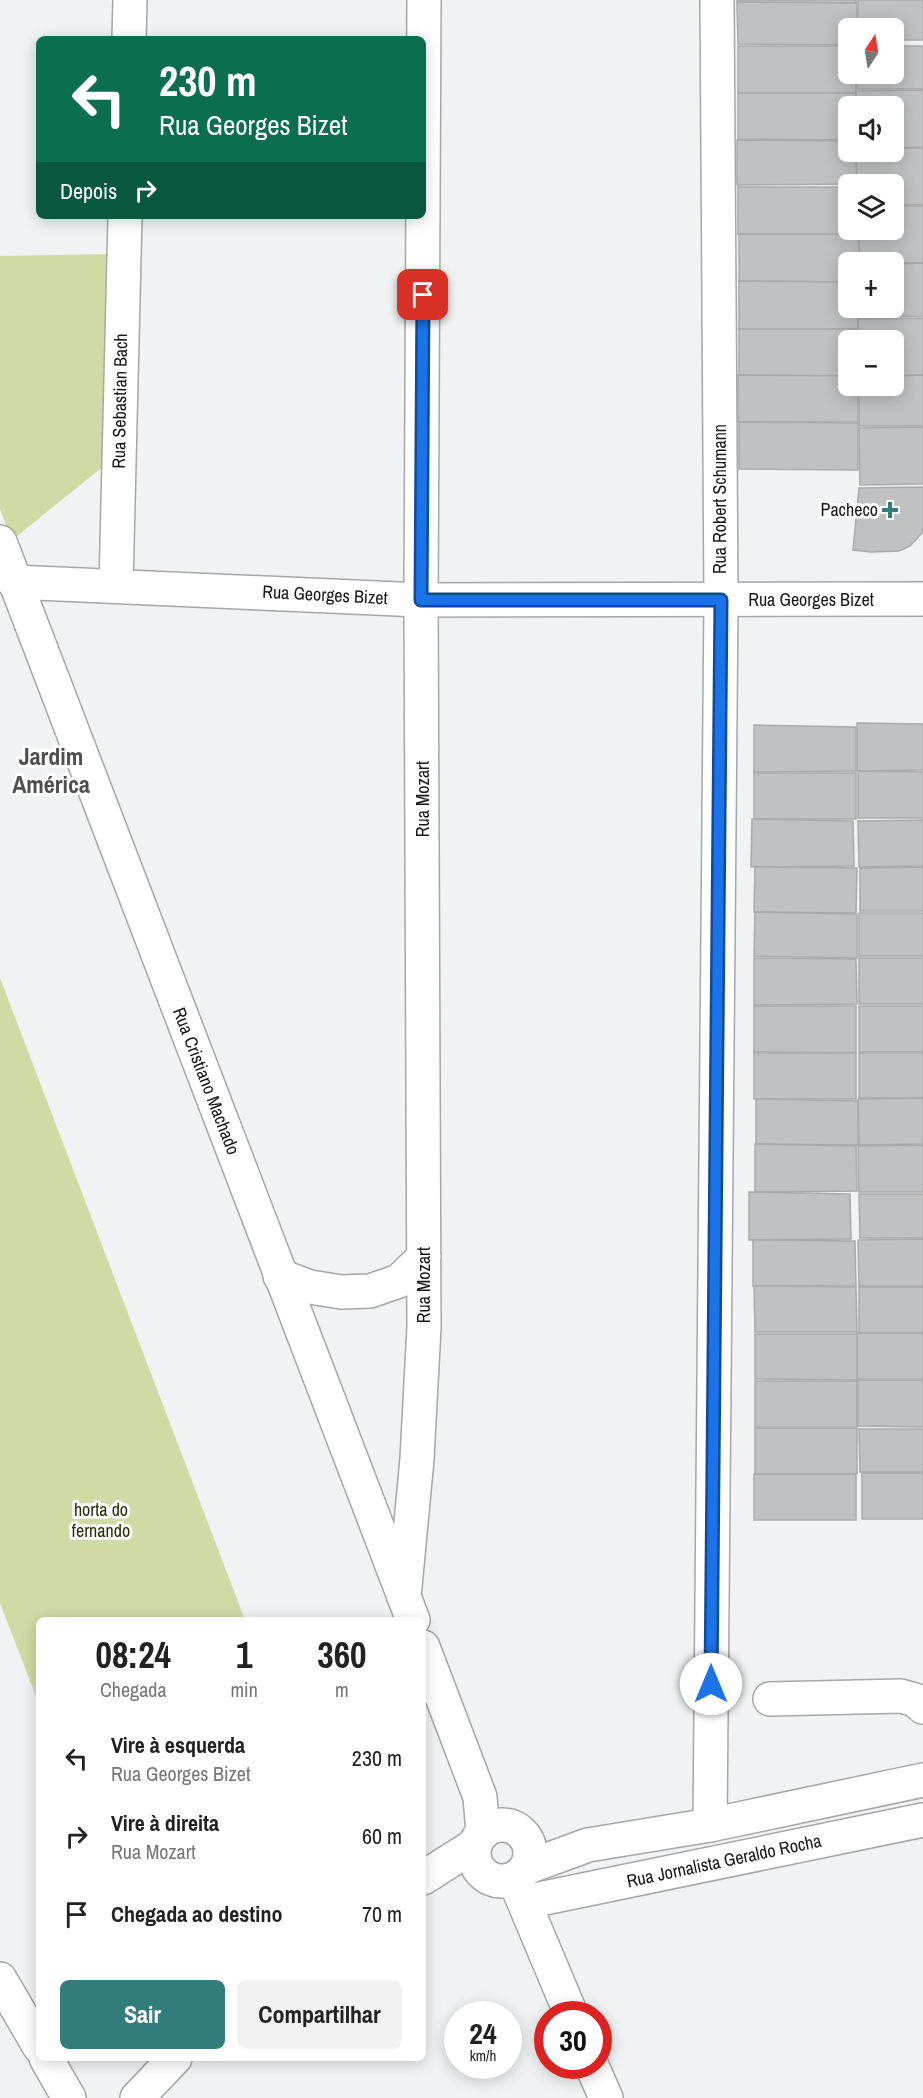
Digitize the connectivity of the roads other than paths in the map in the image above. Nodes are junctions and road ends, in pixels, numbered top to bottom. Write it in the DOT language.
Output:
graph roads {
  1 [pos="130,0"];
  2 [pos="424,0"];
  3 [pos="717,0"];
  4 [pos="129,36"];
  5 [pos="424,36"];
  6 [pos="125,219"];
  7 [pos="423,219"];
  8 [pos="0,542"];
  9 [pos="15,582"];
  10 [pos="116,586"];
  11 [pos="923,599"];
  12 [pos="421,600"];
  13 [pos="721,600"];
  14 [pos="424,1257"];
  15 [pos="280,1276"];
  16 [pos="408,1609"];
  17 [pos="426,1655"];
  18 [pos="770,1698"];
  19 [pos="923,1707"];
  20 [pos="923,1780"];
  21 [pos="923,1820"];
  22 [pos="710,1825"];
  23 [pos="494,1842"];
  24 [pos="588,1845"];
  25 [pos="426,1877"];
  26 [pos="522,1883"];
  27 [pos="0,1979"];
  28 [pos="566,2001"];
  29 [pos="36,2041"];
  30 [pos="48,2061"];
  31 [pos="172,2061"];
  32 [pos="598,2079"];
  33 [pos="69,2098"];
  34 [pos="137,2098"];
  35 [pos="606,2098"];
  1 -- 4 [label="street"];
  2 -- 5 [label="street, Rua Mozart"];
  3 -- 13 [label="street, Rua Robert Schumann"];
  6 -- 10 [label="street, Rua Sebastian Bach"];
  7 -- 12 [label="street, Rua Mozart"];
  8 -- 9 [label="street, Rua Cristiano Machado"];
  9 -- 10 [label="street, Rua Georges Bizet"];
  9 -- 15 [label="street, Rua Cristiano Machado"];
  10 -- 12 [label="street, Rua Georges Bizet"];
  11 -- 13 [label="street, Rua Georges Bizet"];
  12 -- 13 [label="street, Rua Georges Bizet"];
  12 -- 14 [label="street, Rua Mozart"];
  13 -- 22 [label="street, Rua Robert Schumann"];
  14 -- 15 [label="street"];
  14 -- 16 [label="street, Rua Mozart"];
  15 -- 16 [label="street, Rua Cristiano Machado"];
  17 -- 23 [label="street"];
  18 -- 19 [label="street"];
  20 -- 22 [label="street"];
  21 -- 26 [label="street, Rua Jornalista Geraldo Rocha"];
  22 -- 24 [label="street"];
  23 -- 24 [label="street"];
  23 -- 25 [label="street"];
  23 -- 26 [label="street"];
  23 -- 26 [label="street"];
  24 -- 26 [label="street"];
  26 -- 28 [label="street"];
  27 -- 29 [label="street"];
  30 -- 33 [label="street"];
  31 -- 34 [label="street"];
  32 -- 35 [label="street"];
}
